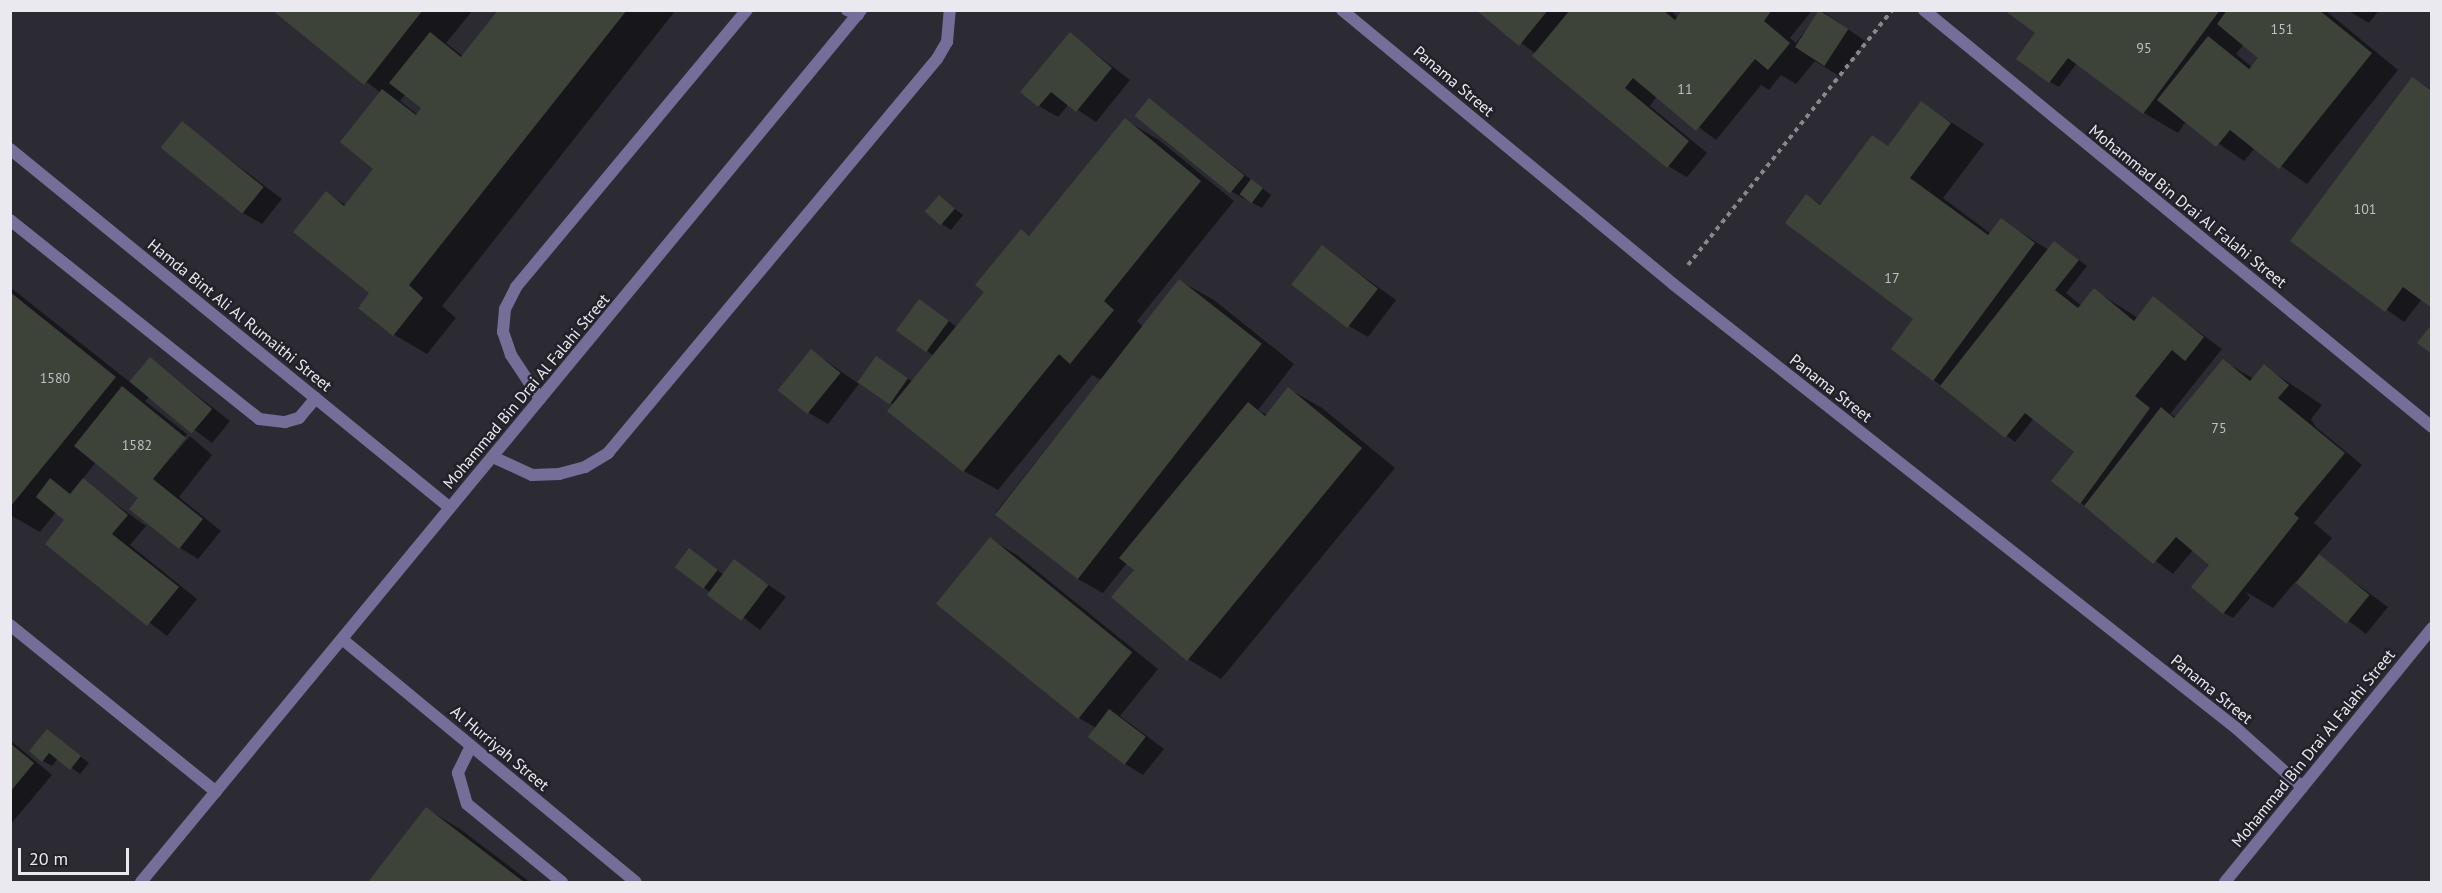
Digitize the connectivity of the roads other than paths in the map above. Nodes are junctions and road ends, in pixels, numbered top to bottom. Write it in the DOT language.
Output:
graph roads {
  1 [pos="747,10"];
  2 [pos="950,10"];
  3 [pos="1342,10"];
  4 [pos="1924,10"];
  5 [pos="855,12"];
  6 [pos="10,149"];
  7 [pos="10,220"];
  8 [pos="316,398"];
  9 [pos="540,399"];
  10 [pos="2432,427"];
  11 [pos="492,457"];
  12 [pos="449,507"];
  13 [pos="10,625"];
  14 [pos="2430,633"];
  15 [pos="342,639"];
  16 [pos="471,746"];
  17 [pos="2302,787"];
  18 [pos="216,792"];
  19 [pos="141,882"];
  20 [pos="562,882"];
  21 [pos="636,882"];
  22 [pos="2225,882"];
  1 -- 9 [label="street"];
  2 -- 11 [label="street"];
  3 -- 17 [label="street, Panama Street"];
  4 -- 10 [label="street, Mohammad Bin Drai Al Falahi Street"];
  5 -- 9 [label="street, Mohammad Bin Drai Al Falahi Street"];
  6 -- 8 [label="street, Hamda Bint Ali Al Rumaithi Street"];
  7 -- 8 [label="street"];
  8 -- 12 [label="street, Hamda Bint Ali Al Rumaithi Street"];
  9 -- 11 [label="street, Mohammad Bin Drai Al Falahi Street"];
  11 -- 12 [label="street, Mohammad Bin Drai Al Falahi Street"];
  12 -- 15 [label="street, Mohammad Bin Drai Al Falahi Street"];
  13 -- 18 [label="street"];
  14 -- 17 [label="street, Mohammad Bin Drai Al Falahi Street"];
  15 -- 16 [label="street, Al Hurriyah Street"];
  15 -- 18 [label="street, Mohammad Bin Drai Al Falahi Street"];
  16 -- 20 [label="street"];
  16 -- 21 [label="street, Al Hurriyah Street"];
  17 -- 22 [label="street, Mohammad Bin Drai Al Falahi Street"];
  18 -- 19 [label="street, Mohammad Bin Drai Al Falahi Street"];
}
